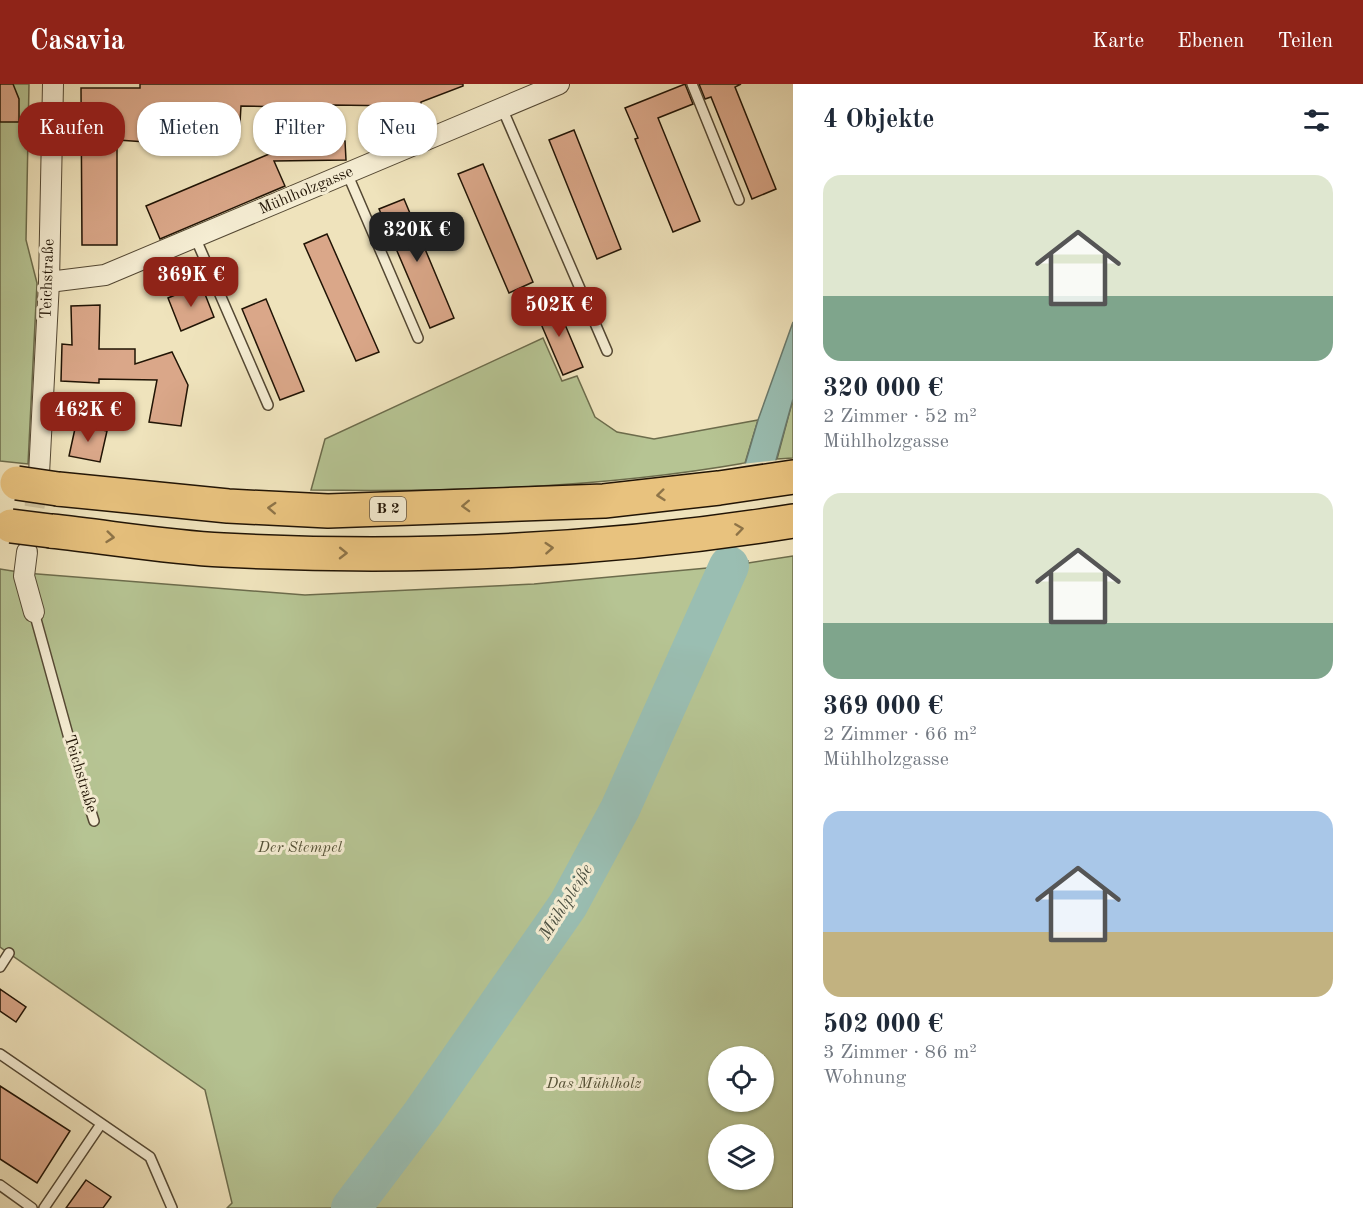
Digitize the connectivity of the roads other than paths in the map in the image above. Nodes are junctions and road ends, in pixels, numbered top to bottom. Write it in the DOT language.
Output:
graph roads {
  1 [pos="53,84"];
  2 [pos="559,84"];
  3 [pos="692,84"];
  4 [pos="502,108"];
  5 [pos="347,173"];
  6 [pos="739,200"];
  7 [pos="195,237"];
  8 [pos="49,282"];
  9 [pos="418,339"];
  10 [pos="607,351"];
  11 [pos="268,405"];
  12 [pos="790,478"];
  13 [pos="29,481"];
  14 [pos="783,522"];
  15 [pos="13,534"];
  16 [pos="34,612"];
  17 [pos="94,821"];
  18 [pos="9,953"];
  19 [pos="0,967"];
  20 [pos="0,1056"];
  21 [pos="101,1124"];
  22 [pos="0,1185"];
  23 [pos="32,1208"];
  24 [pos="44,1208"];
  25 [pos="172,1208"];
  1 -- 8 [label="street, Teichstraße"];
  2 -- 4 [label="street, Mühlholzgasse"];
  3 -- 6 [label="lane"];
  4 -- 5 [label="street, Mühlholzgasse"];
  4 -- 10 [label="lane"];
  5 -- 7 [label="street, Mühlholzgasse"];
  5 -- 9 [label="lane"];
  7 -- 8 [label="street, Mühlholzgasse"];
  7 -- 11 [label="lane"];
  8 -- 13 [label="street, Teichstraße"];
  12 -- 13 [label="highway, B 2, one-way"];
  15 -- 14 [label="highway, one-way, bridge"];
  15 -- 16 [label="street, Teichstraße"];
  16 -- 17 [label="lane, Teichstraße"];
  18 -- 19 [label="lane"];
  20 -- 21 [label="lane"];
  21 -- 24 [label="lane"];
  21 -- 25 [label="lane"];
  22 -- 23 [label="lane"];
}
